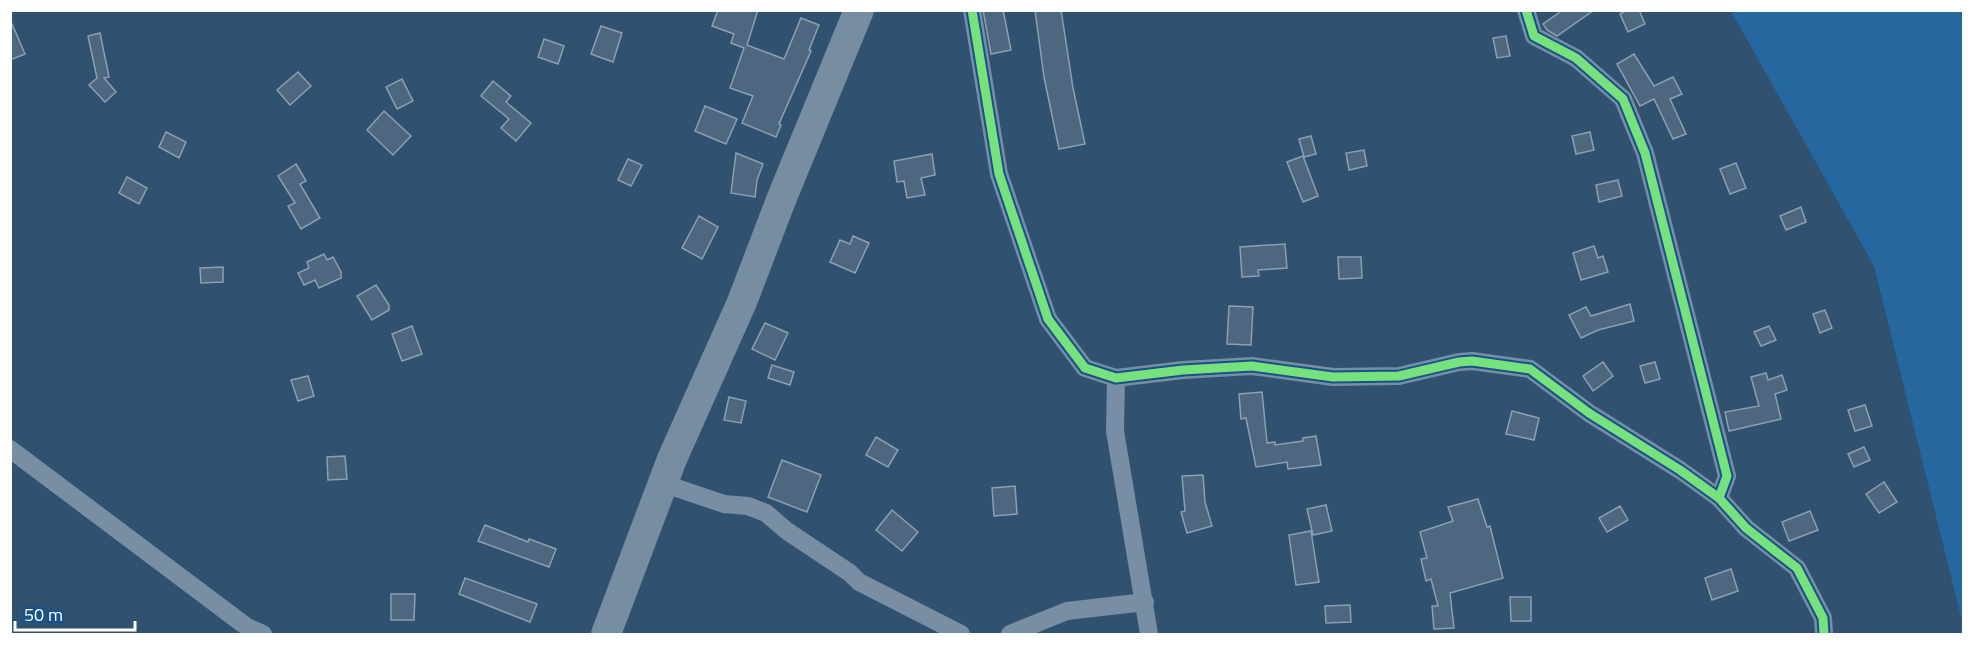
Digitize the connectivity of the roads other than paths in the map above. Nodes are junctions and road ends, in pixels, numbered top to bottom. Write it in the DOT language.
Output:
graph roads {
  1 [pos="859,10"];
  2 [pos="972,10"];
  3 [pos="1526,10"];
  4 [pos="1116,378"];
  5 [pos="10,449"];
  6 [pos="664,484"];
  7 [pos="1719,498"];
  8 [pos="1145,602"];
  9 [pos="1020,633"];
  10 [pos="263,634"];
  11 [pos="606,634"];
  12 [pos="962,634"];
  13 [pos="1149,634"];
  14 [pos="1824,634"];
  1 -- 6 [label="highway"];
  2 -- 4 [label="street"];
  3 -- 7 [label="street"];
  4 -- 7 [label="street"];
  4 -- 8 [label="street"];
  5 -- 10 [label="street"];
  6 -- 11 [label="highway"];
  6 -- 12 [label="street"];
  7 -- 14 [label="street"];
  8 -- 9 [label="street"];
  8 -- 13 [label="street"];
}
